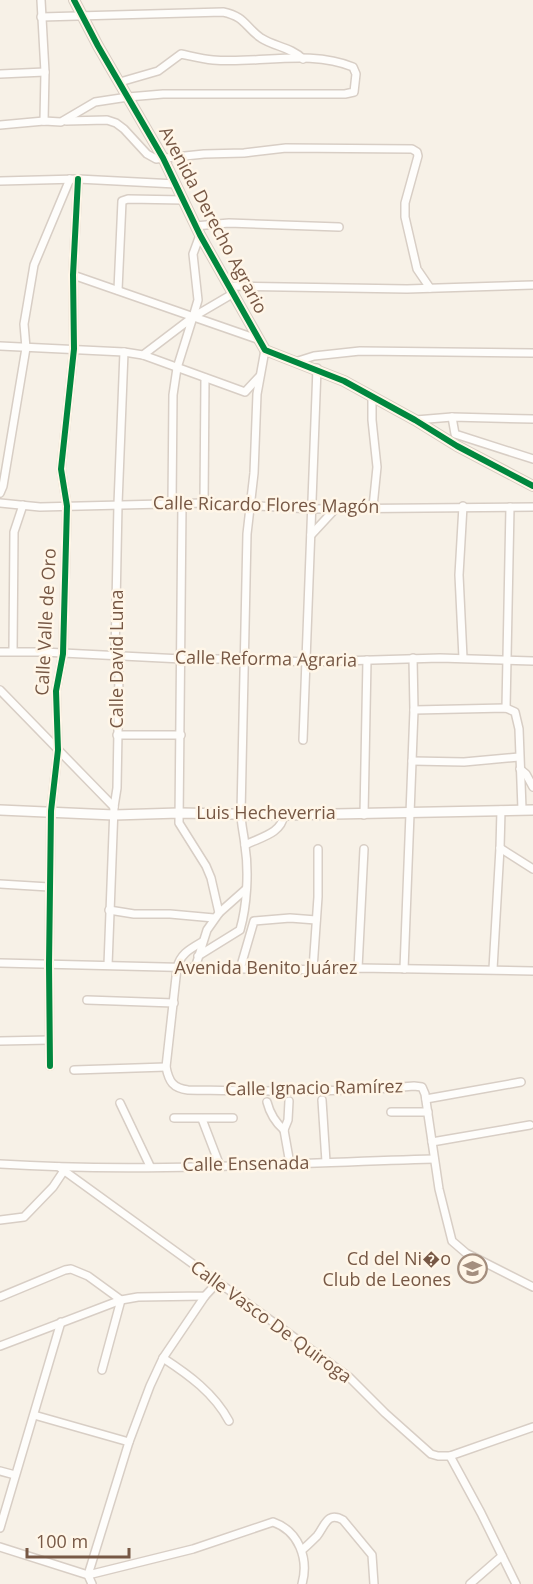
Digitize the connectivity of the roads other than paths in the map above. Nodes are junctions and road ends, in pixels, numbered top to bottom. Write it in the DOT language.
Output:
graph roads {
  1 [pos="40,0"];
  2 [pos="74,0"];
  3 [pos="42,17"];
  4 [pos="83,17"];
  5 [pos="303,59"];
  6 [pos="45,72"];
  7 [pos="0,74"];
  8 [pos="120,82"];
  9 [pos="128,97"];
  10 [pos="44,121"];
  11 [pos="66,121"];
  12 [pos="0,125"];
  13 [pos="164,158"];
  14 [pos="69,179"];
  15 [pos="78,179"];
  16 [pos="0,181"];
  17 [pos="176,184"];
  18 [pos="184,200"];
  19 [pos="339,227"];
  20 [pos="197,231"];
  21 [pos="73,275"];
  22 [pos="533,285"];
  23 [pos="430,288"];
  24 [pos="118,290"];
  25 [pos="232,290"];
  26 [pos="193,317"];
  27 [pos="260,340"];
  28 [pos="0,346"];
  29 [pos="26,348"];
  30 [pos="74,349"];
  31 [pos="265,350"];
  32 [pos="124,352"];
  33 [pos="533,353"];
  34 [pos="144,355"];
  35 [pos="295,362"];
  36 [pos="177,368"];
  37 [pos="316,368"];
  38 [pos="260,375"];
  39 [pos="205,378"];
  40 [pos="372,396"];
  41 [pos="452,417"];
  42 [pos="533,419"];
  43 [pos="415,420"];
  44 [pos="455,434"];
  45 [pos="457,446"];
  46 [pos="533,459"];
  47 [pos="533,486"];
  48 [pos="0,493"];
  49 [pos="0,503"];
  50 [pos="204,503"];
  51 [pos="118,504"];
  52 [pos="171,504"];
  53 [pos="182,504"];
  54 [pos="23,505"];
  55 [pos="67,506"];
  56 [pos="250,506"];
  57 [pos="463,506"];
  58 [pos="373,507"];
  59 [pos="510,507"];
  60 [pos="533,507"];
  61 [pos="336,508"];
  62 [pos="312,509"];
  63 [pos="311,536"];
  64 [pos="13,651"];
  65 [pos="0,652"];
  66 [pos="63,654"];
  67 [pos="115,656"];
  68 [pos="244,658"];
  69 [pos="413,658"];
  70 [pos="463,658"];
  71 [pos="182,659"];
  72 [pos="367,660"];
  73 [pos="506,660"];
  74 [pos="533,661"];
  75 [pos="306,662"];
  76 [pos="0,690"];
  77 [pos="507,708"];
  78 [pos="414,710"];
  79 [pos="117,735"];
  80 [pos="181,735"];
  81 [pos="303,740"];
  82 [pos="58,750"];
  83 [pos="519,757"];
  84 [pos="412,761"];
  85 [pos="520,769"];
  86 [pos="533,787"];
  87 [pos="522,809"];
  88 [pos="0,810"];
  89 [pos="501,810"];
  90 [pos="533,810"];
  91 [pos="114,811"];
  92 [pos="51,812"];
  93 [pos="179,813"];
  94 [pos="241,813"];
  95 [pos="364,814"];
  96 [pos="410,814"];
  97 [pos="284,816"];
  98 [pos="245,845"];
  99 [pos="500,848"];
  100 [pos="318,849"];
  101 [pos="364,849"];
  102 [pos="533,869"];
  103 [pos="0,884"];
  104 [pos="50,887"];
  105 [pos="246,889"];
  106 [pos="109,910"];
  107 [pos="217,915"];
  108 [pos="316,920"];
  109 [pos="254,921"];
  110 [pos="240,930"];
  111 [pos="202,942"];
  112 [pos="198,956"];
  113 [pos="0,963"];
  114 [pos="49,964"];
  115 [pos="108,965"];
  116 [pos="177,968"];
  117 [pos="195,968"];
  118 [pos="358,968"];
  119 [pos="240,969"];
  120 [pos="313,969"];
  121 [pos="404,969"];
  122 [pos="493,969"];
  123 [pos="533,970"];
  124 [pos="87,1000"];
  125 [pos="174,1003"];
  126 [pos="50,1040"];
  127 [pos="0,1041"];
  128 [pos="50,1066"];
  129 [pos="166,1067"];
  130 [pos="74,1070"];
  131 [pos="521,1082"];
  132 [pos="322,1100"];
  133 [pos="426,1100"];
  134 [pos="289,1101"];
  135 [pos="267,1102"];
  136 [pos="120,1103"];
  137 [pos="391,1112"];
  138 [pos="428,1113"];
  139 [pos="174,1118"];
  140 [pos="233,1118"];
  141 [pos="202,1119"];
  142 [pos="530,1125"];
  143 [pos="284,1130"];
  144 [pos="432,1142"];
  145 [pos="434,1160"];
  146 [pos="326,1162"];
  147 [pos="0,1164"];
  148 [pos="290,1164"];
  149 [pos="150,1166"];
  150 [pos="220,1166"];
  151 [pos="61,1169"];
  152 [pos="0,1220"];
  153 [pos="217,1283"];
  154 [pos="533,1287"];
  155 [pos="205,1296"];
  156 [pos="0,1297"];
  157 [pos="121,1300"];
  158 [pos="61,1322"];
  159 [pos="0,1346"];
  160 [pos="163,1358"];
  161 [pos="102,1370"];
  162 [pos="34,1415"];
  163 [pos="229,1421"];
  164 [pos="533,1427"];
  165 [pos="129,1442"];
  166 [pos="450,1456"];
  167 [pos="0,1471"];
  168 [pos="15,1475"];
  169 [pos="0,1528"];
  170 [pos="0,1547"];
  171 [pos="302,1550"];
  172 [pos="502,1556"];
  173 [pos="88,1575"];
  174 [pos="92,1584"];
  175 [pos="302,1584"];
  176 [pos="374,1584"];
  177 [pos="470,1584"];
  178 [pos="516,1584"];
  1 -- 3 [label="street"];
  2 -- 4 [label="street, Avenida Derecho Agrario"];
  3 -- 4 [label="street"];
  3 -- 6 [label="street"];
  4 -- 5 [label="street"];
  4 -- 8 [label="street, Avenida Derecho Agrario"];
  5 -- 8 [label="street"];
  5 -- 9 [label="street"];
  6 -- 7 [label="street"];
  6 -- 10 [label="street"];
  8 -- 9 [label="street, Avenida Derecho Agrario"];
  9 -- 11 [label="street"];
  9 -- 13 [label="street, Avenida Derecho Agrario"];
  10 -- 11 [label="street"];
  10 -- 12 [label="street"];
  11 -- 13 [label="street"];
  13 -- 17 [label="street, Avenida Derecho Agrario"];
  13 -- 23 [label="street"];
  14 -- 15 [label="street"];
  14 -- 16 [label="street"];
  14 -- 29 [label="street"];
  15 -- 17 [label="street"];
  15 -- 21 [label="street, Calle Valle de Oro"];
  17 -- 18 [label="street, Avenida Derecho Agrario"];
  18 -- 20 [label="street, Avenida Derecho Agrario"];
  18 -- 24 [label="street"];
  19 -- 20 [label="street"];
  20 -- 25 [label="street, Avenida Derecho Agrario"];
  20 -- 26 [label="street"];
  21 -- 24 [label="street"];
  21 -- 30 [label="street, Calle Valle de Oro"];
  22 -- 23 [label="street"];
  23 -- 25 [label="street"];
  24 -- 26 [label="street"];
  25 -- 26 [label="street"];
  25 -- 27 [label="street, Avenida Derecho Agrario"];
  26 -- 27 [label="street"];
  26 -- 34 [label="street"];
  26 -- 36 [label="street"];
  27 -- 31 [label="street, Avenida Derecho Agrario"];
  28 -- 29 [label="street"];
  29 -- 30 [label="street"];
  29 -- 48 [label="street"];
  30 -- 32 [label="street"];
  30 -- 55 [label="street, Calle Valle de Oro"];
  31 -- 35 [label="street"];
  31 -- 38 [label="street"];
  32 -- 34 [label="street"];
  32 -- 51 [label="street, Calle David Luna"];
  33 -- 35 [label="street"];
  34 -- 36 [label="street"];
  35 -- 37 [label="street"];
  36 -- 39 [label="street"];
  36 -- 52 [label="street"];
  37 -- 40 [label="street"];
  37 -- 62 [label="street"];
  38 -- 39 [label="street"];
  38 -- 56 [label="street"];
  39 -- 50 [label="street"];
  40 -- 43 [label="street"];
  40 -- 58 [label="street"];
  41 -- 42 [label="street"];
  41 -- 43 [label="street"];
  41 -- 44 [label="street"];
  43 -- 45 [label="street"];
  44 -- 45 [label="street"];
  44 -- 46 [label="street"];
  45 -- 47 [label="street"];
  49 -- 54 [label="street, Calle Ricardo Flores Magón"];
  50 -- 53 [label="street, Calle Ricardo Flores Magón"];
  50 -- 56 [label="street, Calle Ricardo Flores Magón"];
  51 -- 52 [label="street, Calle Ricardo Flores Magón"];
  51 -- 55 [label="street, Calle Ricardo Flores Magón"];
  51 -- 67 [label="street, Calle David Luna"];
  52 -- 53 [label="street, Calle Ricardo Flores Magón"];
  53 -- 71 [label="street"];
  54 -- 55 [label="street, Calle Ricardo Flores Magón"];
  54 -- 64 [label="street"];
  55 -- 66 [label="street, Calle Valle de Oro"];
  56 -- 62 [label="street, Calle Ricardo Flores Magón"];
  56 -- 68 [label="street"];
  57 -- 58 [label="street, Calle Ricardo Flores Magón"];
  57 -- 59 [label="street, Calle Ricardo Flores Magón"];
  57 -- 70 [label="street"];
  58 -- 61 [label="street, Calle Ricardo Flores Magón"];
  59 -- 60 [label="street, Calle Ricardo Flores Magón"];
  59 -- 73 [label="street"];
  61 -- 62 [label="street, Calle Ricardo Flores Magón"];
  61 -- 63 [label="street"];
  62 -- 63 [label="street"];
  63 -- 75 [label="street"];
  64 -- 65 [label="street, Calle Reforma Agraria"];
  64 -- 66 [label="street, Calle Reforma Agraria"];
  66 -- 67 [label="street, Calle Reforma Agraria"];
  66 -- 82 [label="street, Calle Valle de Oro"];
  67 -- 71 [label="street, Calle Reforma Agraria"];
  67 -- 79 [label="street, Calle David Luna"];
  68 -- 71 [label="street, Calle Reforma Agraria"];
  68 -- 75 [label="street, Calle Reforma Agraria"];
  68 -- 94 [label="street"];
  69 -- 70 [label="street, Calle Reforma Agraria"];
  69 -- 72 [label="street, Calle Reforma Agraria"];
  69 -- 78 [label="street"];
  70 -- 73 [label="street, Calle Reforma Agraria"];
  71 -- 80 [label="street"];
  72 -- 75 [label="street, Calle Reforma Agraria"];
  72 -- 95 [label="street"];
  73 -- 74 [label="street, Calle Reforma Agraria"];
  73 -- 77 [label="street"];
  75 -- 81 [label="street"];
  76 -- 82 [label="street"];
  77 -- 78 [label="street"];
  77 -- 83 [label="street"];
  78 -- 84 [label="street"];
  79 -- 80 [label="street"];
  79 -- 91 [label="street, Calle David Luna"];
  80 -- 93 [label="street"];
  82 -- 91 [label="street"];
  82 -- 92 [label="street, Calle Valle de Oro"];
  83 -- 84 [label="street"];
  83 -- 85 [label="street"];
  84 -- 96 [label="street"];
  85 -- 86 [label="street"];
  85 -- 87 [label="street"];
  87 -- 89 [label="street, Luis Hecheverria"];
  87 -- 90 [label="street, Luis Hecheverria"];
  88 -- 92 [label="street, Luis Hecheverria"];
  89 -- 96 [label="street, Luis Hecheverria"];
  89 -- 99 [label="street"];
  91 -- 92 [label="street, Luis Hecheverria"];
  91 -- 93 [label="street, Luis Hecheverria"];
  91 -- 106 [label="street, Calle David Luna"];
  92 -- 104 [label="street, Calle Valle de Oro"];
  93 -- 94 [label="street, Luis Hecheverria"];
  93 -- 107 [label="street"];
  94 -- 97 [label="street, Luis Hecheverria"];
  94 -- 98 [label="street"];
  95 -- 96 [label="street, Luis Hecheverria"];
  95 -- 97 [label="street, Luis Hecheverria"];
  96 -- 121 [label="street"];
  97 -- 98 [label="street"];
  98 -- 105 [label="street"];
  99 -- 102 [label="street"];
  99 -- 122 [label="street"];
  100 -- 108 [label="street"];
  101 -- 118 [label="street"];
  103 -- 104 [label="street"];
  104 -- 114 [label="street, Calle Valle de Oro"];
  105 -- 107 [label="street"];
  105 -- 110 [label="street"];
  106 -- 107 [label="street"];
  106 -- 115 [label="street, Calle David Luna"];
  107 -- 111 [label="street"];
  108 -- 109 [label="street"];
  108 -- 120 [label="street"];
  109 -- 110 [label="street"];
  109 -- 119 [label="street"];
  110 -- 112 [label="street"];
  111 -- 112 [label="street"];
  111 -- 116 [label="street"];
  112 -- 117 [label="street"];
  113 -- 114 [label="street, Avenida Benito Juárez"];
  114 -- 115 [label="street, Avenida Benito Juárez"];
  114 -- 126 [label="street, Calle Valle de Oro"];
  115 -- 116 [label="street, Avenida Benito Juárez"];
  116 -- 117 [label="street, Avenida Benito Juárez"];
  116 -- 125 [label="street"];
  117 -- 119 [label="street, Avenida Benito Juárez"];
  118 -- 120 [label="street, Avenida Benito Juárez"];
  118 -- 121 [label="street, Avenida Benito Juárez"];
  119 -- 120 [label="street, Avenida Benito Juárez"];
  121 -- 122 [label="street, Avenida Benito Juárez"];
  122 -- 123 [label="street, Avenida Benito Juárez"];
  124 -- 125 [label="street"];
  125 -- 129 [label="street"];
  126 -- 127 [label="street"];
  126 -- 128 [label="street, Calle Valle de Oro"];
  129 -- 130 [label="street"];
  129 -- 133 [label="street, Calle Ignacio Ramírez"];
  131 -- 133 [label="street"];
  132 -- 146 [label="street"];
  133 -- 138 [label="street, Calle Ignacio Ramírez"];
  134 -- 143 [label="street"];
  135 -- 143 [label="street"];
  136 -- 149 [label="street"];
  137 -- 138 [label="street"];
  138 -- 144 [label="street, Calle Ignacio Ramírez"];
  139 -- 141 [label="street"];
  140 -- 141 [label="street"];
  141 -- 150 [label="street"];
  142 -- 144 [label="street"];
  143 -- 148 [label="street"];
  144 -- 145 [label="street, Calle Ignacio Ramírez"];
  145 -- 146 [label="street, Calle Ensenada"];
  145 -- 154 [label="street, Calle Ignacio Ramírez"];
  146 -- 148 [label="street, Calle Ensenada"];
  147 -- 151 [label="street, Calle Ensenada"];
  148 -- 150 [label="street, Calle Ensenada"];
  149 -- 150 [label="street, Calle Ensenada"];
  149 -- 151 [label="street, Calle Ensenada"];
  151 -- 152 [label="street"];
  151 -- 153 [label="street, Calle Vasco De Quiroga"];
  153 -- 155 [label="street"];
  153 -- 166 [label="street, Calle Vasco De Quiroga"];
  155 -- 157 [label="street"];
  155 -- 160 [label="street"];
  156 -- 157 [label="street"];
  157 -- 158 [label="street"];
  157 -- 161 [label="street"];
  158 -- 159 [label="street"];
  158 -- 162 [label="street"];
  160 -- 163 [label="street"];
  160 -- 165 [label="street"];
  162 -- 165 [label="street"];
  162 -- 168 [label="street"];
  164 -- 166 [label="street"];
  165 -- 173 [label="street"];
  166 -- 172 [label="street"];
  167 -- 168 [label="street"];
  168 -- 169 [label="street"];
  170 -- 173 [label="street"];
  171 -- 173 [label="street"];
  171 -- 175 [label="street"];
  171 -- 176 [label="street"];
  172 -- 177 [label="street"];
  172 -- 178 [label="street"];
  173 -- 174 [label="street"];
}
